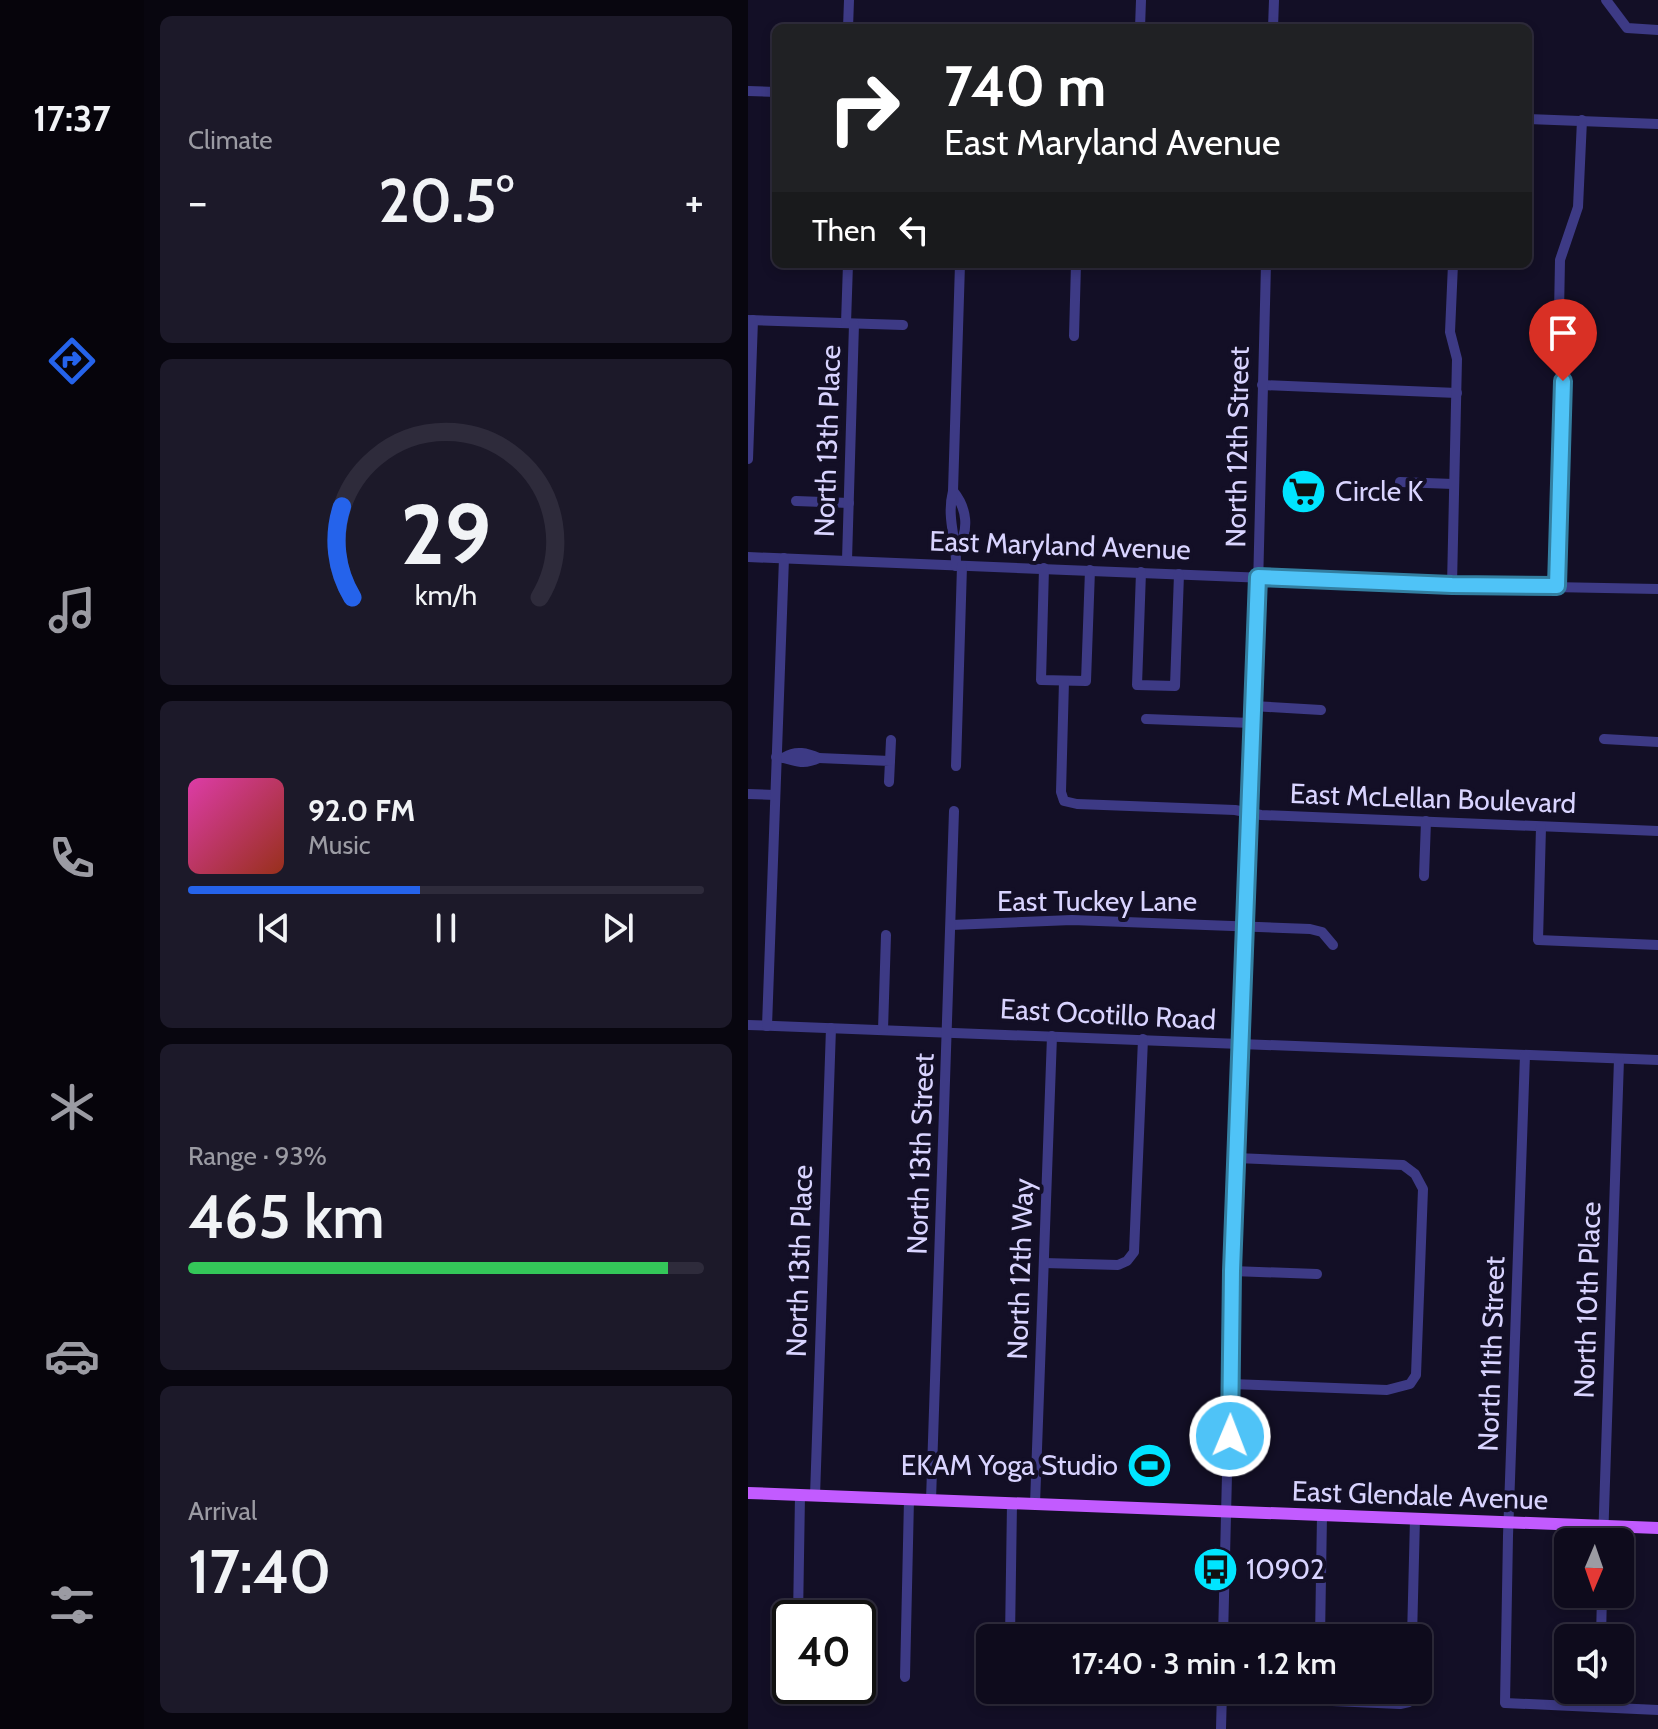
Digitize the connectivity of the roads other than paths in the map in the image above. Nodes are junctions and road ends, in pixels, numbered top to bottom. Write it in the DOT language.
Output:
graph roads {
  1 [pos="849,0"];
  2 [pos="1141,0"];
  3 [pos="1274,0"];
  4 [pos="1606,0"];
  5 [pos="848,24"];
  6 [pos="1140,24"];
  7 [pos="1273,24"];
  8 [pos="1658,30"];
  9 [pos="748,91"];
  10 [pos="772,92"];
  11 [pos="1532,119"];
  12 [pos="1582,120"];
  13 [pos="1658,124"];
  14 [pos="848,268"];
  15 [pos="960,268"];
  16 [pos="1076,268"];
  17 [pos="1266,268"];
  18 [pos="1453,268"];
  19 [pos="1559,313"];
  20 [pos="750,320"];
  21 [pos="850,324"];
  22 [pos="903,325"];
  23 [pos="1074,336"];
  24 [pos="1564,354"];
  25 [pos="1262,385"];
  26 [pos="1457,393"];
  27 [pos="748,459"];
  28 [pos="1400,482"];
  29 [pos="1453,484"];
  30 [pos="796,501"];
  31 [pos="849,503"];
  32 [pos="748,557"];
  33 [pos="784,558"];
  34 [pos="847,560"];
  35 [pos="959,566"];
  36 [pos="1044,568"];
  37 [pos="1090,570"];
  38 [pos="1141,572"];
  39 [pos="1179,574"];
  40 [pos="1258,577"];
  41 [pos="1452,585"];
  42 [pos="1557,586"];
  43 [pos="1658,589"];
  44 [pos="1064,681"];
  45 [pos="1253,706"];
  46 [pos="1321,710"];
  47 [pos="1146,719"];
  48 [pos="1252,723"];
  49 [pos="1604,739"];
  50 [pos="891,740"];
  51 [pos="1658,742"];
  52 [pos="781,757"];
  53 [pos="890,761"];
  54 [pos="956,766"];
  55 [pos="889,782"];
  56 [pos="748,794"];
  57 [pos="775,795"];
  58 [pos="954,811"];
  59 [pos="1248,812"];
  60 [pos="1426,821"];
  61 [pos="1541,827"];
  62 [pos="1658,831"];
  63 [pos="1424,876"];
  64 [pos="951,925"];
  65 [pos="1244,927"];
  66 [pos="886,935"];
  67 [pos="1333,945"];
  68 [pos="1658,945"];
  69 [pos="748,1025"];
  70 [pos="767,1026"];
  71 [pos="831,1028"];
  72 [pos="883,1030"];
  73 [pos="948,1031"];
  74 [pos="1052,1036"];
  75 [pos="1143,1039"];
  76 [pos="1240,1044"];
  77 [pos="1525,1055"];
  78 [pos="1619,1059"];
  79 [pos="1658,1060"];
  80 [pos="1236,1158"];
  81 [pos="1044,1263"];
  82 [pos="1232,1271"];
  83 [pos="1317,1274"];
  84 [pos="1231,1384"];
  85 [pos="748,1493"];
  86 [pos="800,1495"];
  87 [pos="815,1496"];
  88 [pos="909,1499"];
  89 [pos="931,1500"];
  90 [pos="1012,1503"];
  91 [pos="1035,1504"];
  92 [pos="1228,1511"];
  93 [pos="1322,1515"];
  94 [pos="1415,1518"];
  95 [pos="1510,1522"];
  96 [pos="1604,1526"];
  97 [pos="1658,1528"];
  98 [pos="798,1600"];
  99 [pos="1010,1624"];
  100 [pos="1224,1624"];
  101 [pos="1320,1624"];
  102 [pos="1412,1624"];
  103 [pos="905,1677"];
  104 [pos="1222,1704"];
  105 [pos="1600,1707"];
  106 [pos="1658,1710"];
  107 [pos="1221,1729"];
  1 -- 5 [label="street"];
  2 -- 6 [label="street"];
  3 -- 7 [label="street"];
  4 -- 8 [label="street"];
  9 -- 10 [label="street"];
  11 -- 12 [label="street"];
  12 -- 13 [label="street"];
  12 -- 19 [label="street"];
  14 -- 21 [label="street, North 13th Place"];
  15 -- 35 [label="street"];
  16 -- 23 [label="street"];
  17 -- 25 [label="street, North 12th Street"];
  18 -- 26 [label="street"];
  20 -- 21 [label="street"];
  20 -- 27 [label="street"];
  21 -- 22 [label="street"];
  21 -- 31 [label="street, North 13th Place"];
  24 -- 42 [label="street"];
  25 -- 26 [label="street"];
  25 -- 40 [label="street, North 12th Street"];
  26 -- 29 [label="street"];
  28 -- 29 [label="street"];
  29 -- 41 [label="street"];
  30 -- 31 [label="street"];
  31 -- 34 [label="street, North 13th Place"];
  32 -- 33 [label="street, East Maryland Avenue"];
  33 -- 34 [label="street, East Maryland Avenue"];
  33 -- 52 [label="street"];
  34 -- 35 [label="street, East Maryland Avenue"];
  35 -- 36 [label="street, East Maryland Avenue"];
  35 -- 54 [label="street"];
  36 -- 37 [label="street, East Maryland Avenue"];
  36 -- 44 [label="street"];
  37 -- 38 [label="street, East Maryland Avenue"];
  37 -- 44 [label="street"];
  38 -- 39 [label="street, East Maryland Avenue"];
  38 -- 39 [label="street"];
  39 -- 40 [label="street, East Maryland Avenue"];
  40 -- 41 [label="street, East Maryland Avenue"];
  40 -- 45 [label="street, North 12th Street"];
  41 -- 42 [label="street, East Maryland Avenue"];
  42 -- 43 [label="street, East Maryland Avenue"];
  44 -- 59 [label="street, East McLellan Boulevard"];
  45 -- 46 [label="street"];
  45 -- 48 [label="street, North 12th Street"];
  47 -- 48 [label="street"];
  48 -- 59 [label="street, North 12th Street"];
  49 -- 51 [label="street"];
  50 -- 53 [label="street"];
  52 -- 53 [label="street"];
  52 -- 57 [label="street"];
  53 -- 55 [label="street"];
  56 -- 57 [label="street"];
  57 -- 70 [label="street"];
  58 -- 64 [label="street, North 13th Street"];
  59 -- 60 [label="street, East McLellan Boulevard"];
  59 -- 65 [label="street, North 12th Street"];
  60 -- 61 [label="street, East McLellan Boulevard"];
  60 -- 63 [label="street"];
  61 -- 62 [label="street, East McLellan Boulevard"];
  61 -- 68 [label="street"];
  64 -- 65 [label="street, East Tuckey Lane"];
  64 -- 73 [label="street, North 13th Street"];
  65 -- 67 [label="street, East Tuckey Lane"];
  65 -- 76 [label="street, North 12th Street"];
  66 -- 72 [label="street"];
  69 -- 70 [label="street, East Ocotillo Road"];
  70 -- 71 [label="street, East Ocotillo Road"];
  71 -- 72 [label="street, East Ocotillo Road"];
  71 -- 87 [label="street, North 13th Place"];
  72 -- 73 [label="street, East Ocotillo Road"];
  73 -- 74 [label="street, East Ocotillo Road"];
  73 -- 89 [label="street, North 13th Street"];
  74 -- 75 [label="street, East Ocotillo Road"];
  74 -- 81 [label="street, North 12th Way"];
  75 -- 76 [label="street, East Ocotillo Road"];
  75 -- 81 [label="street"];
  76 -- 77 [label="street, East Ocotillo Road"];
  76 -- 80 [label="street, North 12th Street"];
  77 -- 78 [label="street, East Ocotillo Road"];
  77 -- 95 [label="street, North 11th Street"];
  78 -- 79 [label="street, East Ocotillo Road"];
  78 -- 96 [label="street, North 10th Place"];
  80 -- 82 [label="street, North 12th Street"];
  80 -- 84 [label="street"];
  81 -- 91 [label="street, North 12th Way"];
  82 -- 83 [label="street"];
  82 -- 84 [label="street, North 12th Street"];
  84 -- 92 [label="street, North 12th Street"];
  85 -- 86 [label="main road, East Glendale Avenue"];
  86 -- 87 [label="main road, East Glendale Avenue"];
  86 -- 98 [label="street"];
  87 -- 88 [label="main road, East Glendale Avenue"];
  88 -- 89 [label="main road, East Glendale Avenue"];
  88 -- 103 [label="street"];
  89 -- 90 [label="main road, East Glendale Avenue"];
  90 -- 91 [label="main road, East Glendale Avenue"];
  90 -- 99 [label="street"];
  91 -- 92 [label="main road, East Glendale Avenue"];
  92 -- 93 [label="main road, East Glendale Avenue"];
  92 -- 100 [label="street, North 12th Street"];
  93 -- 94 [label="main road, East Glendale Avenue"];
  93 -- 101 [label="street"];
  94 -- 95 [label="main road, East Glendale Avenue"];
  94 -- 102 [label="street"];
  95 -- 96 [label="main road, East Glendale Avenue"];
  95 -- 105 [label="street, North 11th Street"];
  96 -- 97 [label="main road, East Glendale Avenue"];
  104 -- 107 [label="street"];
  105 -- 106 [label="street"];
}
